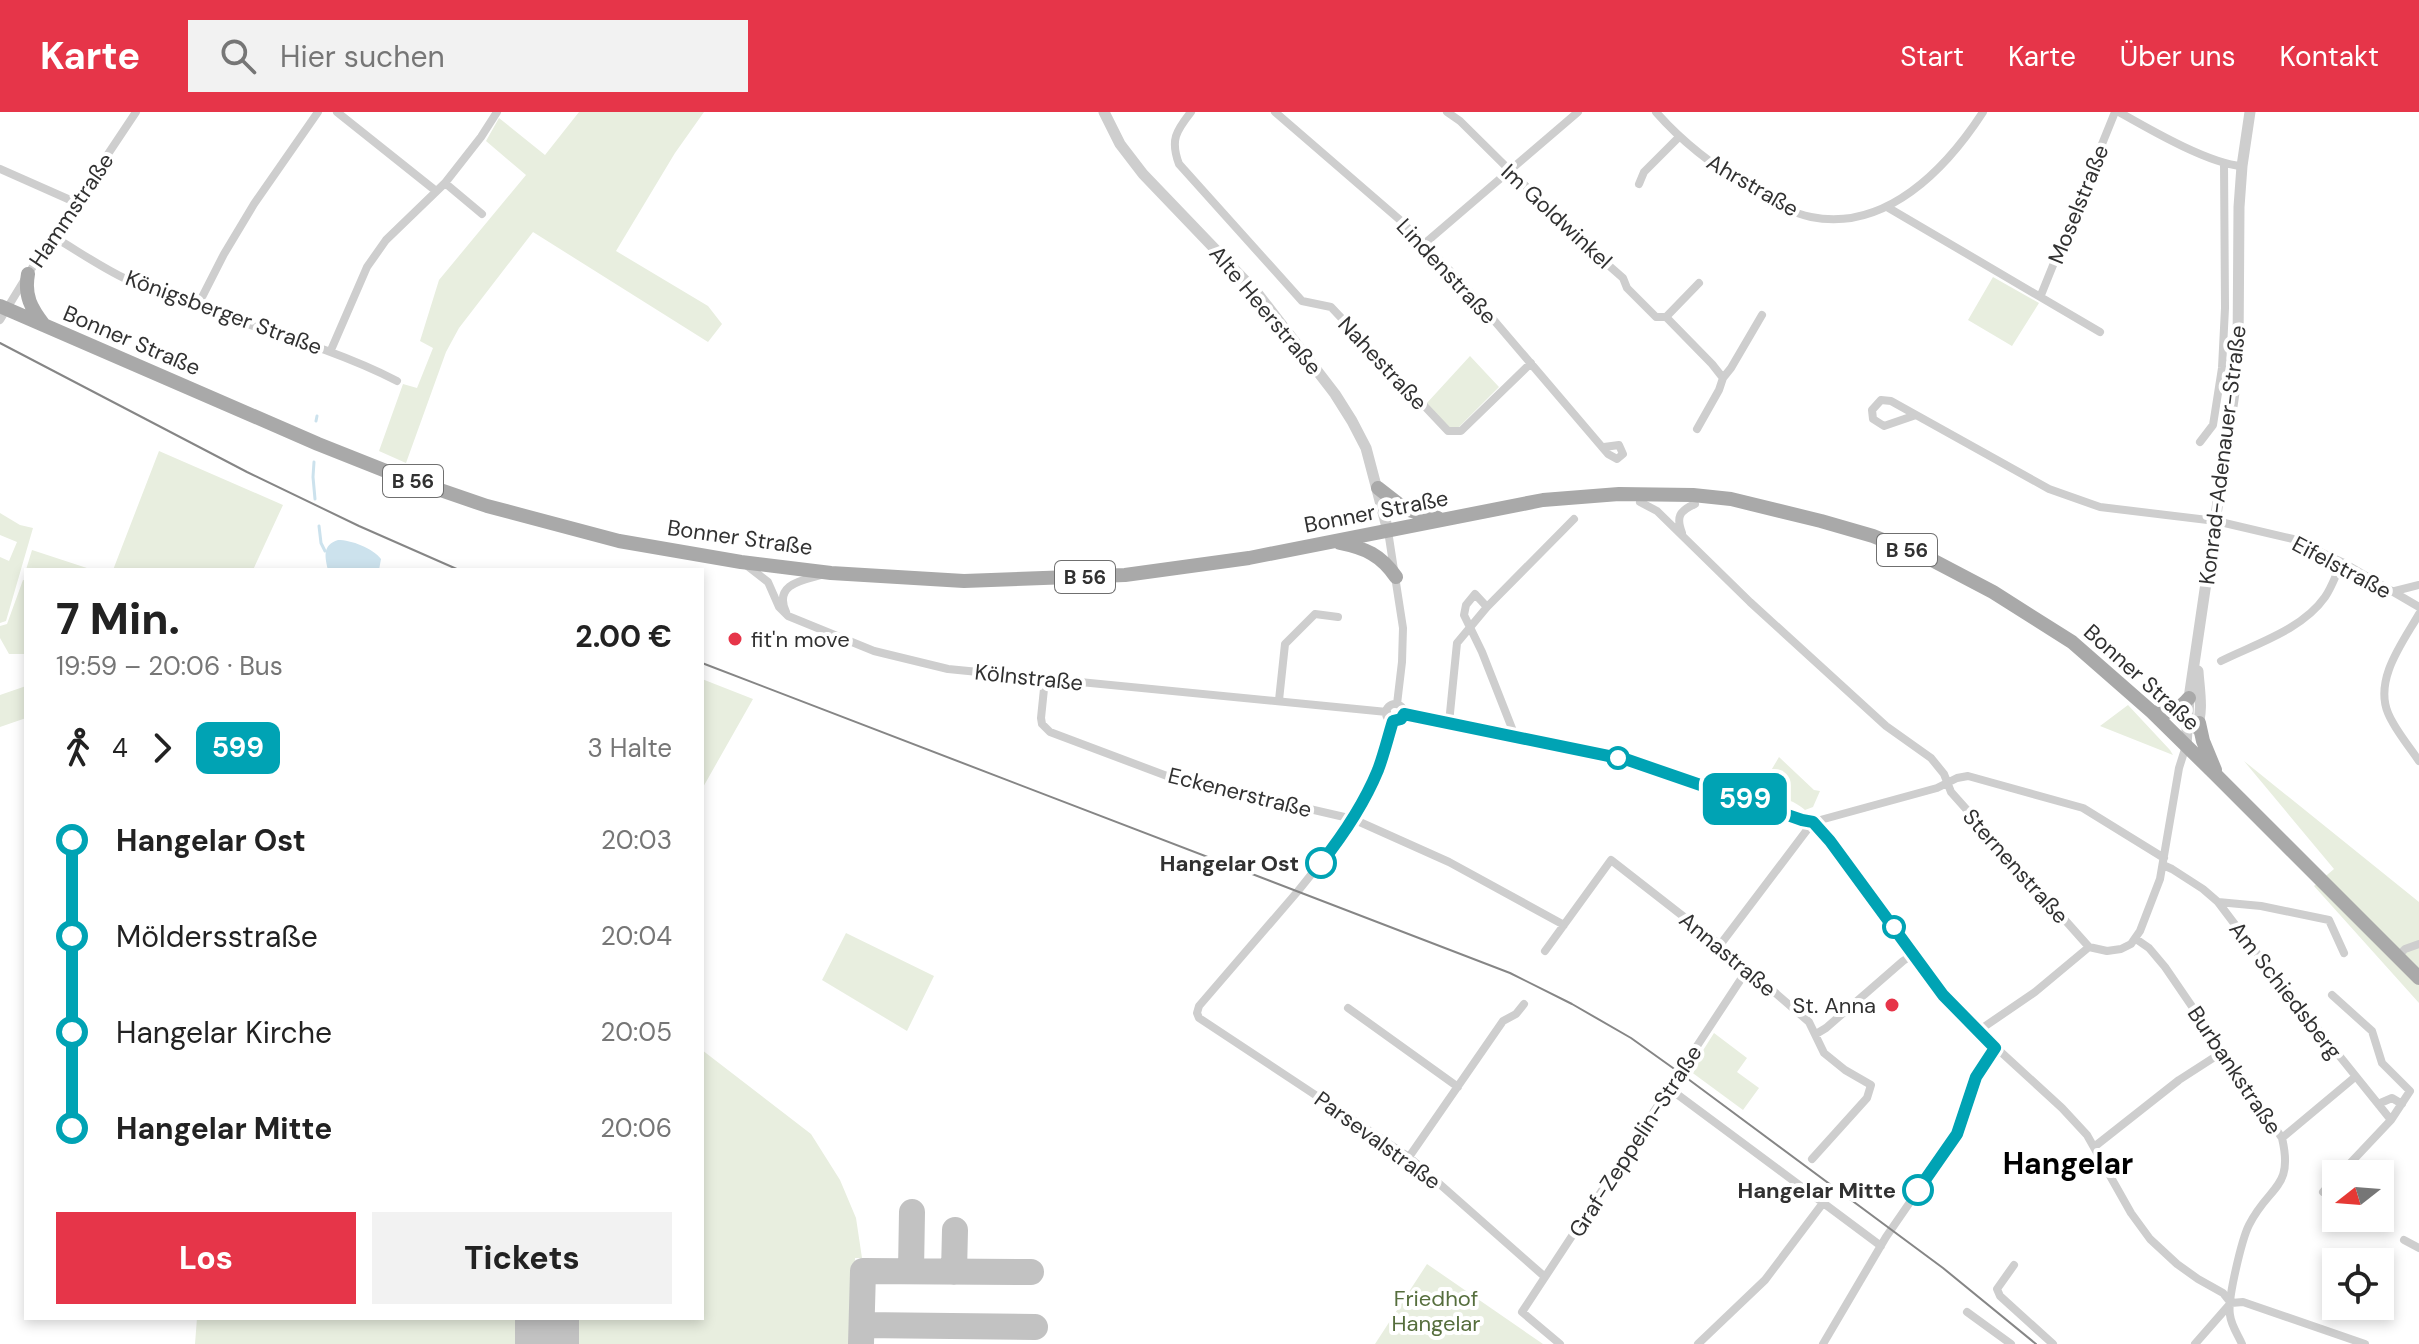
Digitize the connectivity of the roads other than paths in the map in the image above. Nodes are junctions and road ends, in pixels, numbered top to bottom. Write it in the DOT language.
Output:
graph roads {
  1 [pos="136,112"];
  2 [pos="318,112"];
  3 [pos="337,112"];
  4 [pos="497,112"];
  5 [pos="1104,112"];
  6 [pos="1191,112"];
  7 [pos="1275,112"];
  8 [pos="1447,112"];
  9 [pos="1578,112"];
  10 [pos="1656,112"];
  11 [pos="1983,112"];
  12 [pos="2117,112"];
  13 [pos="2250,112"];
  14 [pos="1678,138"];
  15 [pos="2224,163"];
  16 [pos="2242,166"];
  17 [pos="0,169"];
  18 [pos="1509,171"];
  19 [pos="445,183"];
  20 [pos="1639,184"];
  21 [pos="436,191"];
  22 [pos="77,203"];
  23 [pos="1887,207"];
  24 [pos="482,214"];
  25 [pos="54,237"];
  26 [pos="1424,244"];
  27 [pos="28,274"];
  28 [pos="1699,283"];
  29 [pos="2041,295"];
  30 [pos="197,307"];
  31 [pos="2,311"];
  32 [pos="1762,315"];
  33 [pos="1666,317"];
  34 [pos="45,326"];
  35 [pos="2100,332"];
  36 [pos="331,350"];
  37 [pos="1531,363"];
  38 [pos="1723,378"];
  39 [pos="397,381"];
  40 [pos="1916,415"];
  41 [pos="1697,429"];
  42 [pos="2200,442"];
  43 [pos="1604,447"];
  44 [pos="1378,488"];
  45 [pos="1640,502"];
  46 [pos="1695,504"];
  47 [pos="1512,506"];
  48 [pos="1769,509"];
  49 [pos="1574,519"];
  50 [pos="1443,520"];
  51 [pos="2216,521"];
  52 [pos="1388,531"];
  53 [pos="1684,538"];
  54 [pos="1335,542"];
  55 [pos="741,562"];
  56 [pos="2342,562"];
  57 [pos="831,573"];
  58 [pos="1396,577"];
  59 [pos="2419,585"];
  60 [pos="2390,592"];
  61 [pos="1487,607"];
  62 [pos="2419,607"];
  63 [pos="2419,614"];
  64 [pos="788,616"];
  65 [pos="1338,617"];
  66 [pos="1469,628"];
  67 [pos="2196,655"];
  68 [pos="2221,661"];
  69 [pos="1045,679"];
  70 [pos="2189,698"];
  71 [pos="1279,700"];
  72 [pos="1397,704"];
  73 [pos="1387,712"];
  74 [pos="2152,712"];
  75 [pos="1404,714"];
  76 [pos="1393,721"];
  77 [pos="1449,723"];
  78 [pos="2199,723"];
  79 [pos="1515,736"];
  80 [pos="2186,746"];
  81 [pos="2419,761"];
  82 [pos="2216,775"];
  83 [pos="1946,782"];
  84 [pos="1353,819"];
  85 [pos="1813,822"];
  86 [pos="2163,862"];
  87 [pos="2218,902"];
  88 [pos="1564,925"];
  89 [pos="2136,939"];
  90 [pos="2419,944"];
  91 [pos="1720,945"];
  92 [pos="2089,947"];
  93 [pos="1545,951"];
  94 [pos="2344,953"];
  95 [pos="1914,954"];
  96 [pos="2397,958"];
  97 [pos="1747,970"];
  98 [pos="2419,978"];
  99 [pos="2332,995"];
  100 [pos="1524,1004"];
  101 [pos="1348,1008"];
  102 [pos="1978,1031"];
  103 [pos="1816,1034"];
  104 [pos="1995,1048"];
  105 [pos="2224,1051"];
  106 [pos="2355,1077"];
  107 [pos="1458,1087"];
  108 [pos="1670,1089"];
  109 [pos="2378,1104"];
  110 [pos="2402,1104"];
  111 [pos="2391,1120"];
  112 [pos="2282,1138"];
  113 [pos="2094,1147"];
  114 [pos="1409,1157"];
  115 [pos="1812,1159"];
  116 [pos="2353,1160"];
  117 [pos="1823,1203"];
  118 [pos="2404,1240"];
  119 [pos="1881,1246"];
  120 [pos="2419,1248"];
  121 [pos="2014,1265"];
  122 [pos="1545,1277"];
  123 [pos="2231,1303"];
  124 [pos="1967,1312"];
  125 [pos="1560,1344"];
  126 [pos="1698,1344"];
  127 [pos="1823,1344"];
  128 [pos="2011,1344"];
  129 [pos="2053,1344"];
  130 [pos="2195,1344"];
  131 [pos="2242,1344"];
  132 [pos="2365,1344"];
  1 -- 22 [label="street, Hammstraße"];
  2 -- 30 [label="street"];
  3 -- 21 [label="street"];
  4 -- 19 [label="street"];
  5 -- 44 [label="street, Alte Heerstraße"];
  6 -- 37 [label="street, Nahestraße"];
  7 -- 26 [label="street, Lindenstraße"];
  8 -- 18 [label="street, Im Goldwinkel"];
  9 -- 18 [label="street"];
  10 -- 14 [label="street, Ahrstraße"];
  11 -- 23 [label="street, Ahrstraße"];
  12 -- 15 [label="street"];
  12 -- 29 [label="street, Moselstraße"];
  13 -- 16 [label="street, Konrad-Adenauer-Straße"];
  14 -- 20 [label="street"];
  14 -- 23 [label="street, Ahrstraße"];
  15 -- 16 [label="street"];
  15 -- 42 [label="street, Konrad-Adenauer-Straße"];
  16 -- 51 [label="street, Konrad-Adenauer-Straße"];
  17 -- 22 [label="street"];
  18 -- 26 [label="street"];
  18 -- 33 [label="street, Im Goldwinkel"];
  19 -- 21 [label="street"];
  19 -- 24 [label="street"];
  21 -- 36 [label="street"];
  22 -- 25 [label="street, Hammstraße"];
  23 -- 29 [label="street"];
  25 -- 27 [label="street, Hammstraße"];
  25 -- 30 [label="street, Königsberger Straße"];
  26 -- 37 [label="street, Lindenstraße"];
  27 -- 31 [label="street, Hammstraße"];
  27 -- 34 [label="main road"];
  28 -- 33 [label="street"];
  29 -- 35 [label="street"];
  30 -- 36 [label="street, Königsberger Straße"];
  31 -- 34 [label="main road, Bonner Straße / B 56"];
  32 -- 38 [label="street"];
  33 -- 38 [label="street, Im Goldwinkel"];
  34 -- 55 [label="main road, Bonner Straße / B 56"];
  36 -- 39 [label="street, Königsberger Straße"];
  37 -- 43 [label="street, Lindenstraße"];
  38 -- 41 [label="street"];
  40 -- 40 [label="street, Eifelstraße"];
  40 -- 51 [label="street, Eifelstraße"];
  44 -- 50 [label="main road"];
  44 -- 52 [label="street, Alte Heerstraße"];
  45 -- 46 [label="main road, Bonner Straße / B 56"];
  45 -- 47 [label="main road, Bonner Straße / B 56"];
  45 -- 53 [label="street"];
  46 -- 48 [label="main road, Bonner Straße / B 56"];
  46 -- 53 [label="street"];
  47 -- 48 [label="main road, Bonner Straße / B 56"];
  47 -- 50 [label="main road, Bonner Straße / B 56"];
  48 -- 74 [label="main road, Bonner Straße / B 56"];
  49 -- 61 [label="street"];
  50 -- 52 [label="main road, Bonner Straße / B 56"];
  51 -- 56 [label="street, Eifelstraße"];
  51 -- 67 [label="street, Konrad-Adenauer-Straße"];
  52 -- 54 [label="main road, Bonner Straße / B 56"];
  52 -- 58 [label="street"];
  53 -- 83 [label="street"];
  54 -- 57 [label="main road, Bonner Straße / B 56"];
  54 -- 58 [label="main road"];
  55 -- 57 [label="main road, Bonner Straße / B 56"];
  55 -- 64 [label="street"];
  56 -- 60 [label="street, Eifelstraße"];
  56 -- 68 [label="street"];
  57 -- 64 [label="street"];
  58 -- 72 [label="street"];
  59 -- 60 [label="street"];
  60 -- 62 [label="street, Eifelstraße"];
  61 -- 66 [label="street"];
  61 -- 66 [label="street"];
  63 -- 81 [label="street"];
  64 -- 69 [label="street, Kölnstraße"];
  65 -- 71 [label="street"];
  66 -- 77 [label="street"];
  66 -- 79 [label="street"];
  67 -- 70 [label="street, Konrad-Adenauer-Straße"];
  67 -- 78 [label="street, Konrad-Adenauer-Straße"];
  69 -- 71 [label="street, Kölnstraße"];
  69 -- 84 [label="street, Eckenerstraße"];
  70 -- 74 [label="main road"];
  70 -- 80 [label="street, Konrad-Adenauer-Straße"];
  71 -- 73 [label="street, Kölnstraße"];
  72 -- 73 [label="street"];
  72 -- 75 [label="street"];
  73 -- 76 [label="street"];
  74 -- 80 [label="main road, Bonner Straße / B 56"];
  75 -- 76 [label="street"];
  75 -- 77 [label="street"];
  76 -- 84 [label="street"];
  77 -- 79 [label="street"];
  78 -- 80 [label="street, Konrad-Adenauer-Straße"];
  78 -- 82 [label="main road"];
  79 -- 85 [label="street"];
  80 -- 82 [label="main road, Bonner Straße / B 56"];
  80 -- 86 [label="street"];
  82 -- 96 [label="main road, Bonner Straße / B 56"];
  83 -- 85 [label="street"];
  83 -- 86 [label="street"];
  83 -- 92 [label="street, Sternenstraße"];
  84 -- 88 [label="street, Eckenerstraße"];
  84 -- 114 [label="street, Parsevalstraße"];
  85 -- 91 [label="street"];
  85 -- 95 [label="street"];
  86 -- 87 [label="street"];
  86 -- 89 [label="street"];
  87 -- 94 [label="street"];
  87 -- 106 [label="street, Am Schiedsberg"];
  88 -- 91 [label="street, Annastraße"];
  88 -- 93 [label="street"];
  89 -- 92 [label="street"];
  89 -- 105 [label="street, Burbankstraße"];
  90 -- 96 [label="street"];
  91 -- 97 [label="street, Annastraße"];
  92 -- 102 [label="street"];
  95 -- 102 [label="street"];
  95 -- 103 [label="street"];
  96 -- 98 [label="main road, Bonner Straße / B 56"];
  97 -- 103 [label="street, Annastraße"];
  97 -- 108 [label="street, Graf-Zeppelin-Straße"];
  99 -- 110 [label="street, Am Schiedsberg"];
  100 -- 107 [label="street"];
  101 -- 107 [label="street"];
  102 -- 104 [label="street"];
  103 -- 115 [label="street, Annastraße"];
  104 -- 113 [label="street"];
  104 -- 119 [label="street"];
  105 -- 112 [label="street, Burbankstraße"];
  105 -- 113 [label="street"];
  106 -- 109 [label="street, Am Schiedsberg"];
  106 -- 112 [label="street, Am Schiedsberg"];
  107 -- 114 [label="street"];
  108 -- 117 [label="street"];
  108 -- 122 [label="street, Graf-Zeppelin-Straße"];
  109 -- 110 [label="street"];
  109 -- 111 [label="street, Am Schiedsberg"];
  110 -- 111 [label="street"];
  111 -- 116 [label="street"];
  112 -- 123 [label="street, Burbankstraße"];
  113 -- 123 [label="street"];
  114 -- 122 [label="street, Parsevalstraße"];
  117 -- 119 [label="street"];
  117 -- 126 [label="street"];
  118 -- 120 [label="street"];
  119 -- 127 [label="street"];
  121 -- 129 [label="street"];
  122 -- 125 [label="street, Graf-Zeppelin-Straße"];
  123 -- 130 [label="street"];
  123 -- 131 [label="street"];
  123 -- 132 [label="street"];
  124 -- 128 [label="street"];
}
